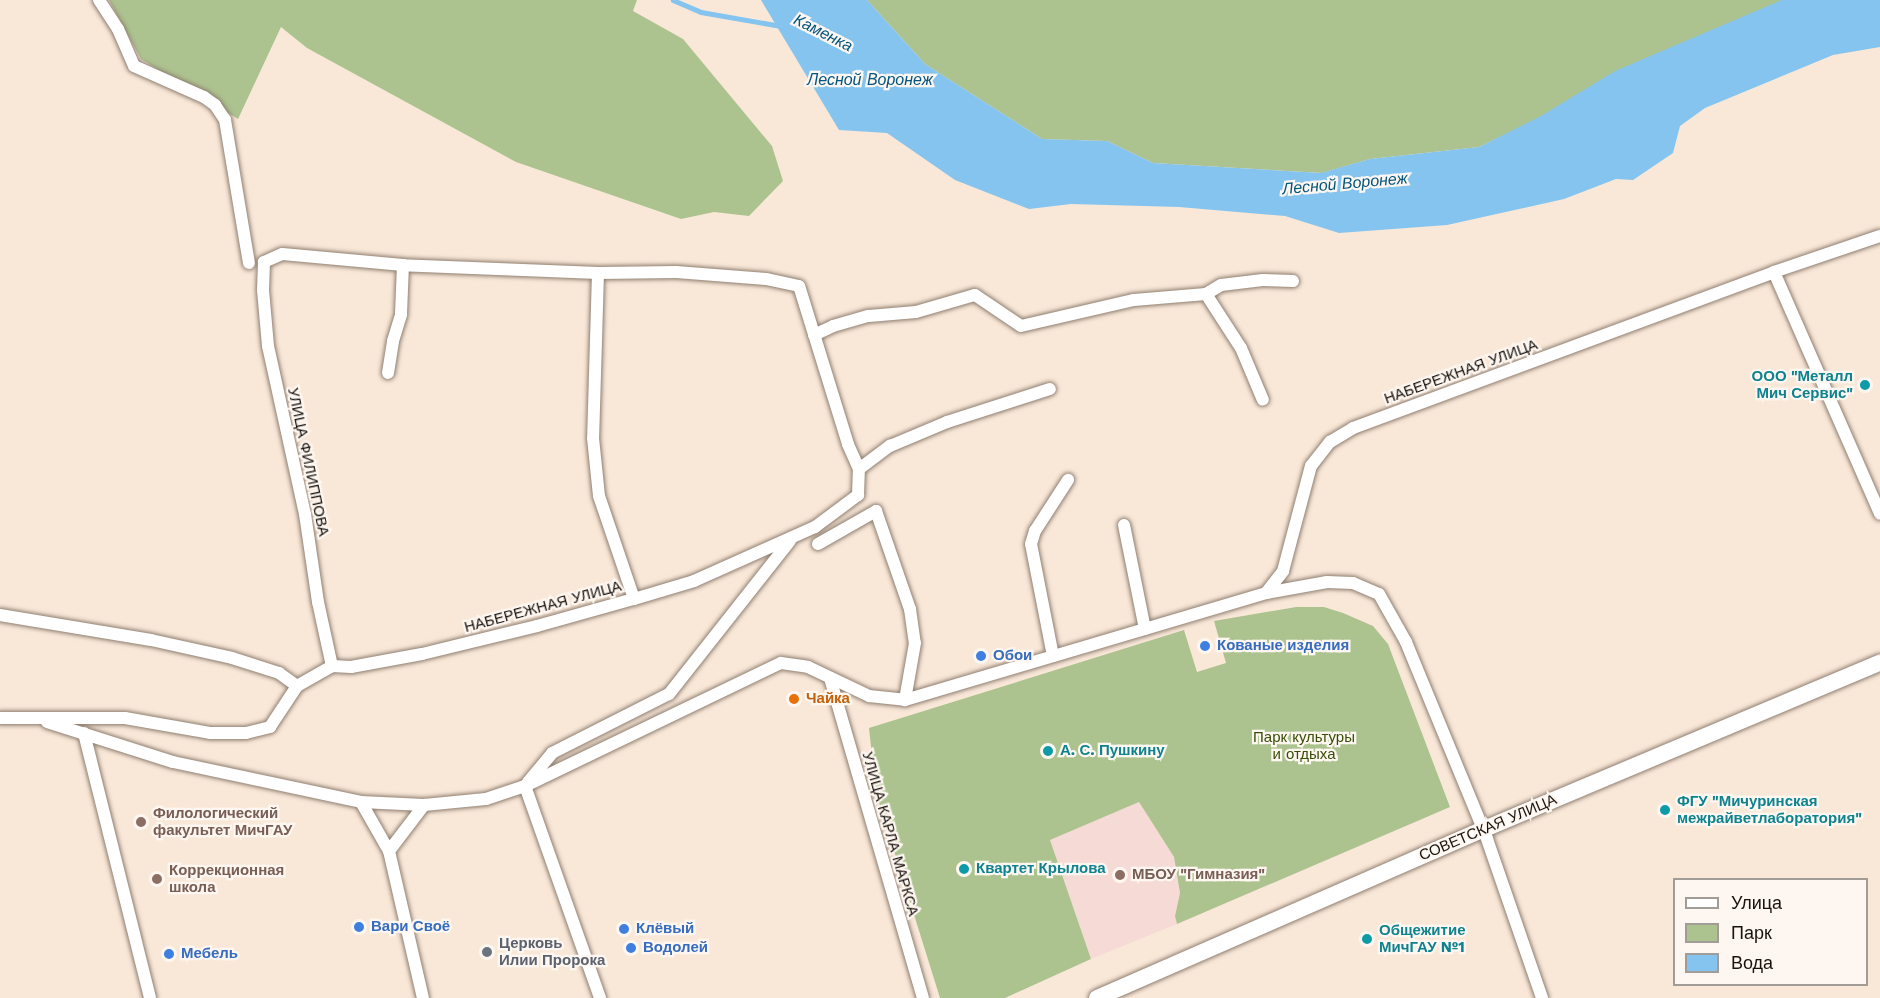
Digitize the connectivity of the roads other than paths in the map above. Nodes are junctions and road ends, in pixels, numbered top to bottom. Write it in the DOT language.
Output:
graph roads {
  1 [pos="99,0"];
  2 [pos="1880,236"];
  3 [pos="249,263"];
  4 [pos="403,264"];
  5 [pos="1774,272"];
  6 [pos="598,273"];
  7 [pos="1293,281"];
  8 [pos="1206,294"];
  9 [pos="814,335"];
  10 [pos="387,373"];
  11 [pos="1050,389"];
  12 [pos="1263,400"];
  13 [pos="859,469"];
  14 [pos="1068,480"];
  15 [pos="1880,514"];
  16 [pos="1124,525"];
  17 [pos="792,538"];
  18 [pos="818,544"];
  19 [pos="1266,593"];
  20 [pos="634,599"];
  21 [pos="0,615"];
  22 [pos="1145,629"];
  23 [pos="1053,657"];
  24 [pos="1880,663"];
  25 [pos="332,666"];
  26 [pos="830,678"];
  27 [pos="297,686"];
  28 [pos="905,700"];
  29 [pos="0,718"];
  30 [pos="37,719"];
  31 [pos="84,732"];
  32 [pos="525,786"];
  33 [pos="361,802"];
  34 [pos="424,805"];
  35 [pos="1482,830"];
  36 [pos="389,851"];
  37 [pos="150,998"];
  38 [pos="423,998"];
  39 [pos="600,998"];
  40 [pos="923,998"];
  41 [pos="1098,998"];
  42 [pos="1542,998"];
  1 -- 3 [label="street"];
  2 -- 5 [label="street, НАБЕРЕЖНАЯ УЛИЦА"];
  4 -- 6 [label="street"];
  4 -- 10 [label="street"];
  4 -- 25 [label="street, УЛИЦА ФИЛИППОВА"];
  5 -- 15 [label="street"];
  5 -- 19 [label="street, НАБЕРЕЖНАЯ УЛИЦА"];
  6 -- 9 [label="street, НАБЕРЕЖНАЯ УЛИЦА"];
  6 -- 20 [label="street"];
  7 -- 8 [label="street"];
  8 -- 9 [label="street"];
  8 -- 12 [label="street"];
  9 -- 13 [label="street, НАБЕРЕЖНАЯ УЛИЦА"];
  11 -- 13 [label="street"];
  13 -- 17 [label="street, НАБЕРЕЖНАЯ УЛИЦА"];
  14 -- 23 [label="street"];
  16 -- 22 [label="street"];
  17 -- 20 [label="street, НАБЕРЕЖНАЯ УЛИЦА"];
  17 -- 32 [label="street, НАБЕРЕЖНАЯ УЛИЦА"];
  18 -- 28 [label="street"];
  19 -- 22 [label="street, НАБЕРЕЖНАЯ УЛИЦА"];
  19 -- 35 [label="street"];
  20 -- 25 [label="street, НАБЕРЕЖНАЯ УЛИЦА"];
  21 -- 27 [label="street"];
  22 -- 23 [label="street, НАБЕРЕЖНАЯ УЛИЦА"];
  23 -- 28 [label="street, НАБЕРЕЖНАЯ УЛИЦА"];
  24 -- 35 [label="main road, СОВЕТСКАЯ УЛИЦА"];
  25 -- 27 [label="street, НАБЕРЕЖНАЯ УЛИЦА"];
  26 -- 28 [label="street, НАБЕРЕЖНАЯ УЛИЦА"];
  26 -- 32 [label="street, НАБЕРЕЖНАЯ УЛИЦА"];
  26 -- 40 [label="street, УЛИЦА КАРЛА МАРКСА"];
  27 -- 30 [label="street, НАБЕРЕЖНАЯ УЛИЦА"];
  29 -- 30 [label="street, НАБЕРЕЖНАЯ УЛИЦА"];
  30 -- 31 [label="street, НАБЕРЕЖНАЯ УЛИЦА"];
  31 -- 33 [label="street, НАБЕРЕЖНАЯ УЛИЦА"];
  31 -- 37 [label="street"];
  32 -- 34 [label="street, НАБЕРЕЖНАЯ УЛИЦА"];
  32 -- 39 [label="street"];
  33 -- 34 [label="street, НАБЕРЕЖНАЯ УЛИЦА"];
  33 -- 36 [label="street"];
  34 -- 36 [label="street"];
  35 -- 41 [label="main road, СОВЕТСКАЯ УЛИЦА"];
  35 -- 42 [label="street"];
  36 -- 38 [label="street"];
}
